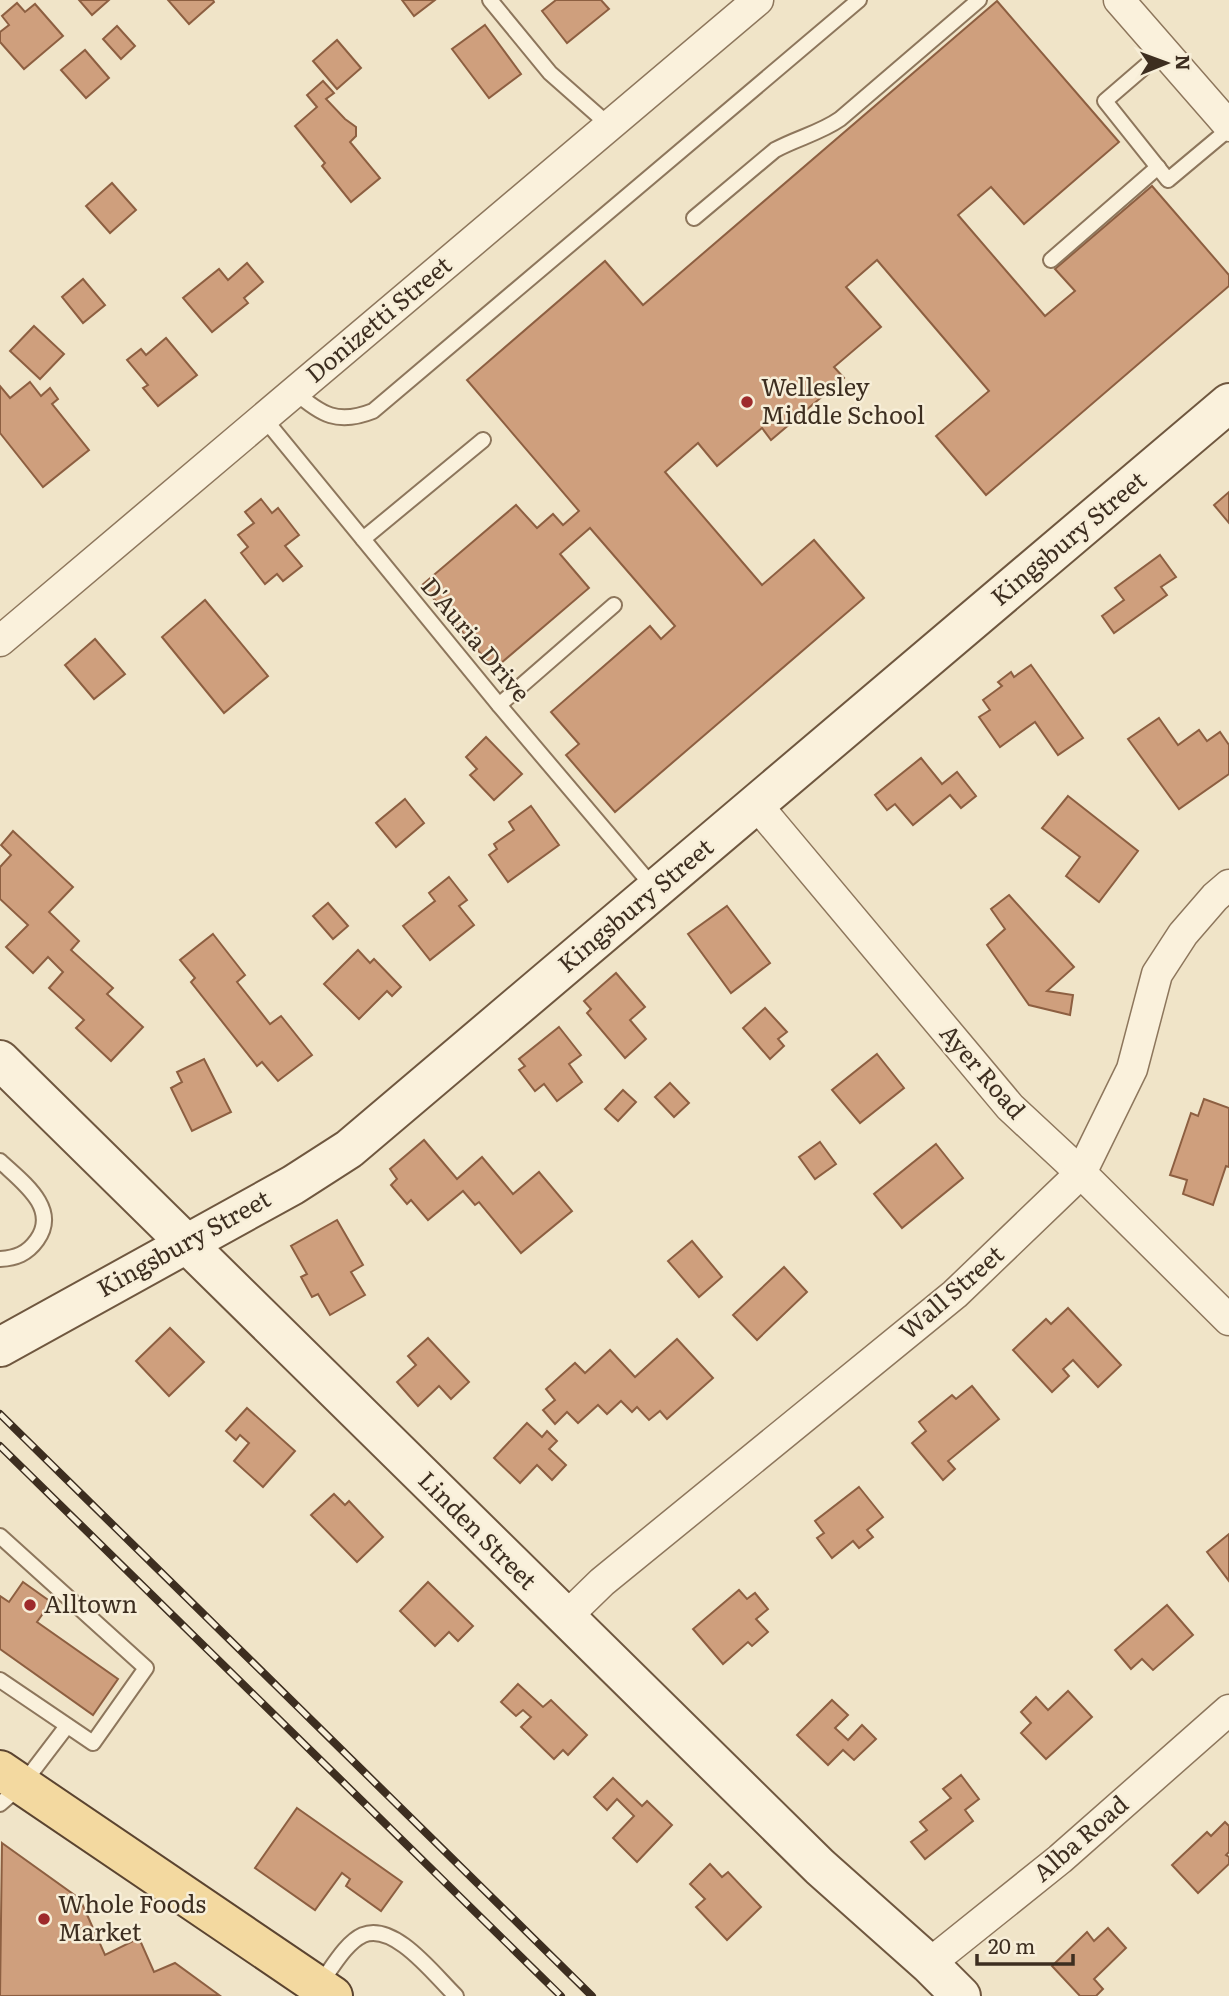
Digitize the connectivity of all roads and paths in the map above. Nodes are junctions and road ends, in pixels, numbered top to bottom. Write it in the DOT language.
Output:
graph roads {
  1 [pos="490,0"];
  2 [pos="758,0"];
  3 [pos="859,0"];
  4 [pos="979,0"];
  5 [pos="1119,0"];
  6 [pos="1163,51"];
  7 [pos="610,126"];
  8 [pos="1229,127"];
  9 [pos="1158,167"];
  10 [pos="694,218"];
  11 [pos="1051,260"];
  12 [pos="294,391"];
  13 [pos="1229,403"];
  14 [pos="263,417"];
  15 [pos="483,440"];
  16 [pos="363,540"];
  17 [pos="614,605"];
  18 [pos="0,641"];
  19 [pos="499,705"];
  20 [pos="757,804"];
  21 [pos="1229,885"];
  22 [pos="656,890"];
  23 [pos="8,1073"];
  24 [pos="0,1161"];
  25 [pos="1080,1173"];
  26 [pos="185,1242"];
  27 [pos="0,1259"];
  28 [pos="1229,1320"];
  29 [pos="0,1346"];
  30 [pos="0,1536"];
  31 [pos="565,1618"];
  32 [pos="0,1680"];
  33 [pos="1229,1710"];
  34 [pos="67,1726"];
  35 [pos="7,1787"];
  36 [pos="929,1964"];
  37 [pos="326,1991"];
  38 [pos="456,1996"];
  39 [pos="961,1996"];
  1 -- 7 [label="lane"];
  2 -- 7 [label="street, Donizetti Street"];
  3 -- 12 [label="lane"];
  4 -- 10 [label="lane"];
  5 -- 6 [label="street"];
  6 -- 8 [label="street"];
  6 -- 9 [label="lane"];
  7 -- 12 [label="street, Donizetti Street"];
  8 -- 9 [label="lane"];
  9 -- 11 [label="lane"];
  12 -- 14 [label="street, Donizetti Street"];
  13 -- 20 [label="main road, Kingsbury Street"];
  14 -- 16 [label="lane, D'Auria Drive"];
  14 -- 18 [label="street, Donizetti Street"];
  15 -- 16 [label="lane"];
  16 -- 19 [label="lane, D'Auria Drive"];
  17 -- 19 [label="lane"];
  19 -- 22 [label="lane, D'Auria Drive"];
  20 -- 22 [label="main road, Kingsbury Street"];
  20 -- 25 [label="street, Ayer Road"];
  21 -- 25 [label="street, Wall Street"];
  22 -- 26 [label="main road, Kingsbury Street"];
  23 -- 26 [label="main road, Linden Street"];
  24 -- 27 [label="lane"];
  25 -- 28 [label="street, Ayer Road"];
  25 -- 31 [label="street, Wall Street"];
  26 -- 29 [label="main road, Kingsbury Street"];
  26 -- 31 [label="main road, Linden Street"];
  30 -- 34 [label="lane"];
  31 -- 36 [label="main road, Linden Street"];
  32 -- 34 [label="lane"];
  33 -- 36 [label="street, Alba Road"];
  34 -- 35 [label="lane"];
  35 -- 37 [label="main road"];
  36 -- 39 [label="main road, Linden Street"];
  37 -- 38 [label="lane"];
}
